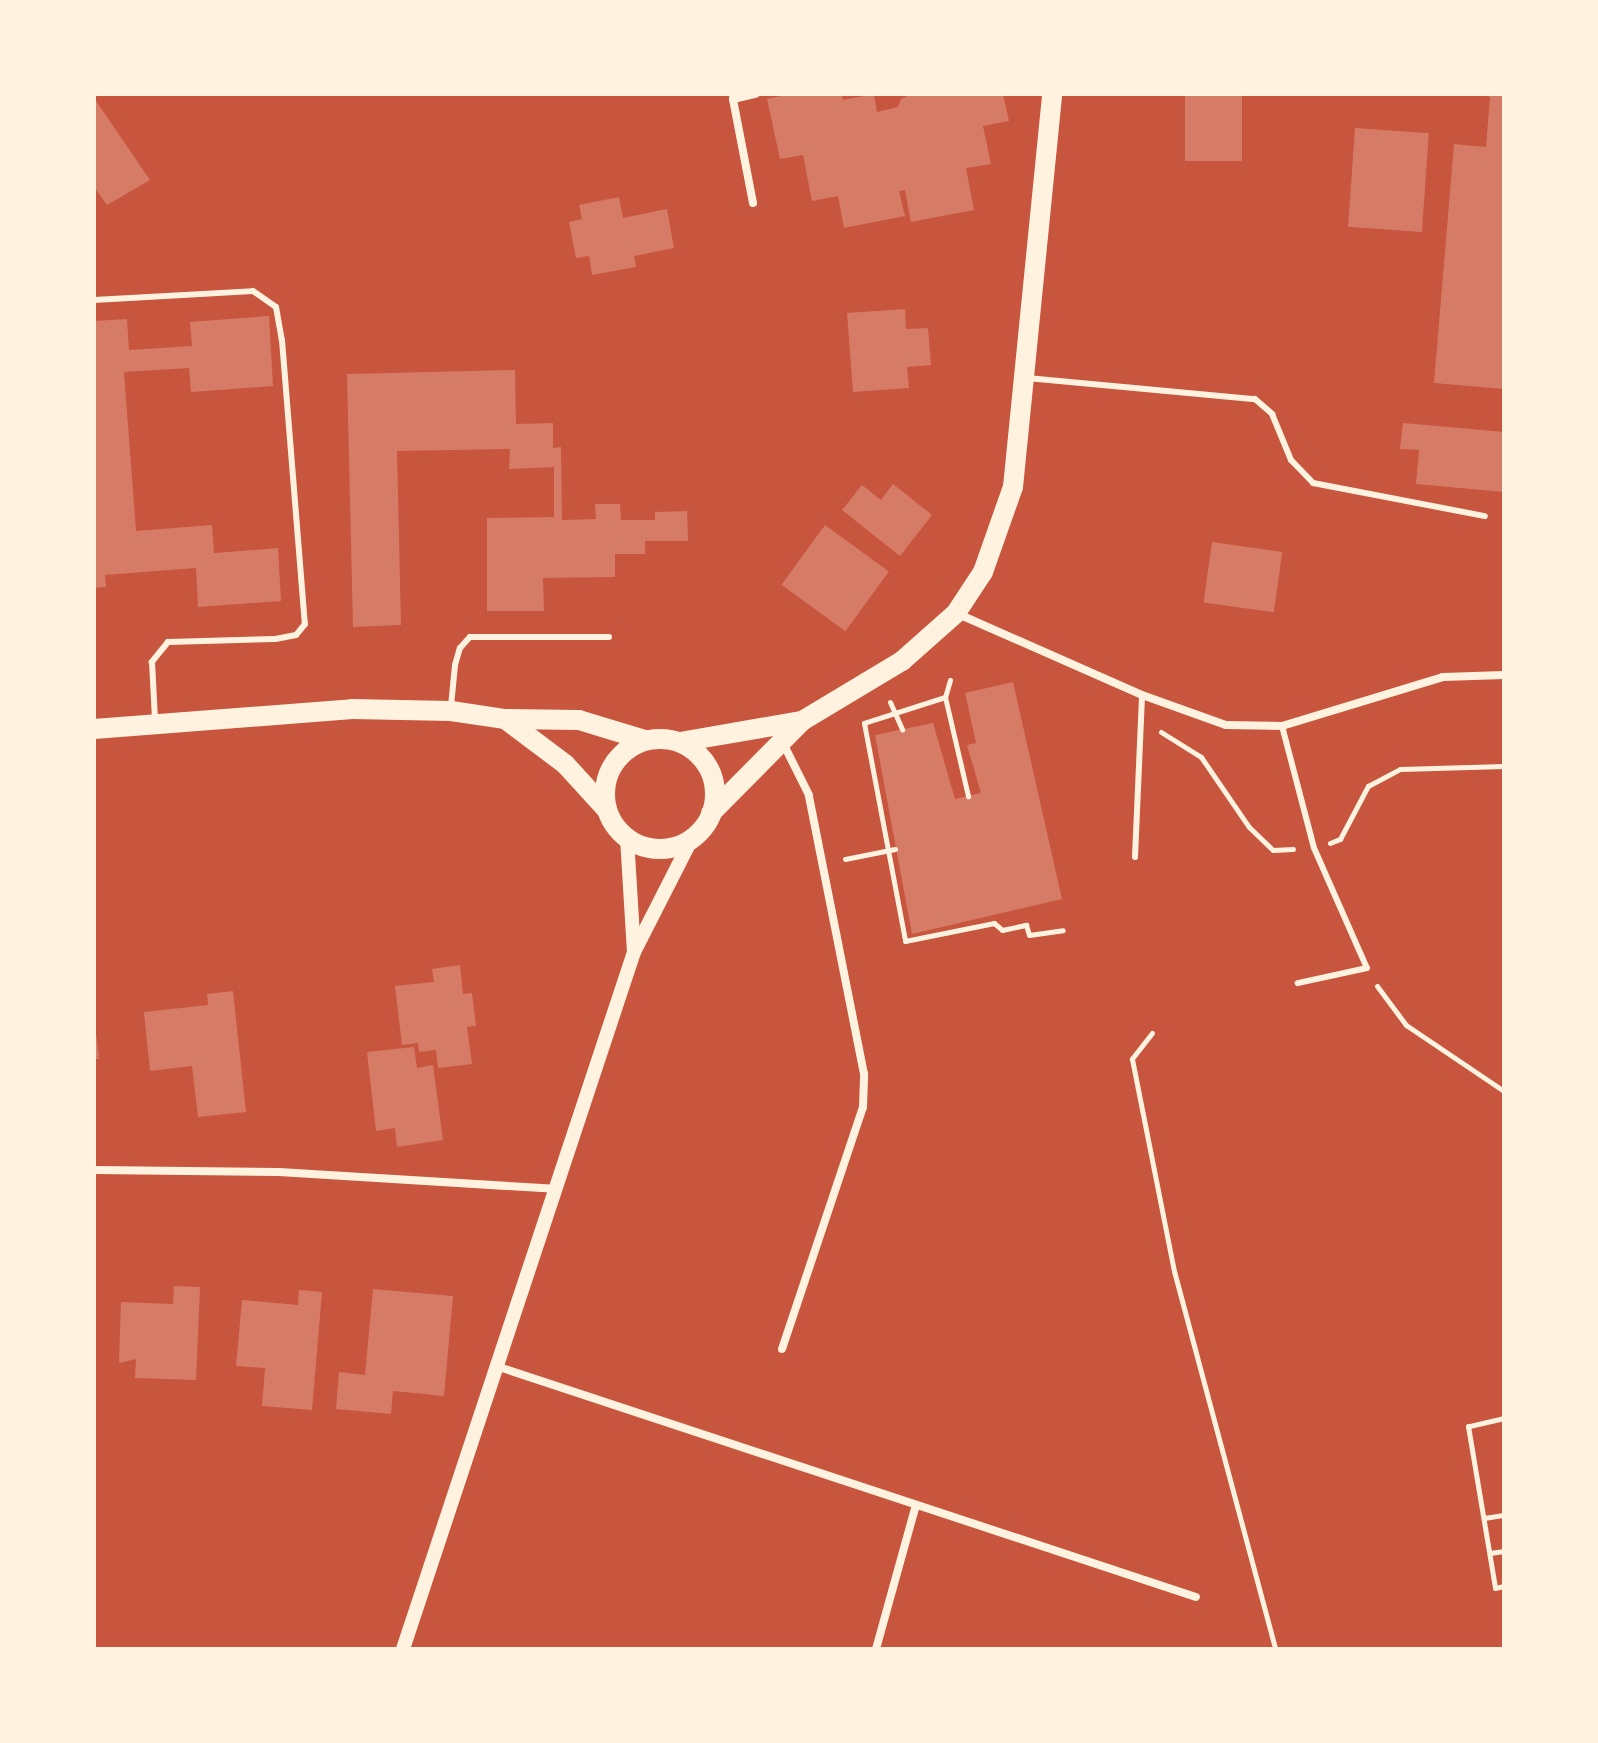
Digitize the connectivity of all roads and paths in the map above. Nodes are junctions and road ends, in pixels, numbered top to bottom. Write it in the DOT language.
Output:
graph roads {
  1 [pos="755,94"];
  2 [pos="1052,94"];
  3 [pos="753,203"];
  4 [pos="94,300"];
  5 [pos="1023,378"];
  6 [pos="1485,516"];
  7 [pos="956,613"];
  8 [pos="609,637"];
  9 [pos="1504,675"];
  10 [pos="950,680"];
  11 [pos="1142,695"];
  12 [pos="945,697"];
  13 [pos="890,702"];
  14 [pos="451,711"];
  15 [pos="895,713"];
  16 [pos="505,719"];
  17 [pos="802,721"];
  18 [pos="1143,721"];
  19 [pos="156,725"];
  20 [pos="772,725"];
  21 [pos="1282,726"];
  22 [pos="94,729"];
  23 [pos="902,729"];
  24 [pos="645,740"];
  25 [pos="680,742"];
  26 [pos="784,744"];
  27 [pos="1504,766"];
  28 [pos="968,796"];
  29 [pos="607,810"];
  30 [pos="711,813"];
  31 [pos="627,838"];
  32 [pos="692,838"];
  33 [pos="1314,848"];
  34 [pos="892,850"];
  35 [pos="1135,857"];
  36 [pos="845,859"];
  37 [pos="1063,930"];
  38 [pos="634,952"];
  39 [pos="1367,968"];
  40 [pos="1298,983"];
  41 [pos="1152,1033"];
  42 [pos="1504,1091"];
  43 [pos="94,1170"];
  44 [pos="554,1189"];
  45 [pos="782,1349"];
  46 [pos="496,1366"];
  47 [pos="1504,1418"];
  48 [pos="916,1505"];
  49 [pos="1504,1515"];
  50 [pos="1484,1518"];
  51 [pos="1504,1551"];
  52 [pos="1490,1553"];
  53 [pos="1504,1586"];
  54 [pos="1196,1597"];
  55 [pos="403,1649"];
  56 [pos="876,1649"];
  57 [pos="1275,1649"];
  1 -- 3 [label="street"];
  2 -- 5 [label="main road"];
  4 -- 19 [label="lane"];
  5 -- 6 [label="lane"];
  5 -- 7 [label="main road"];
  7 -- 11 [label="street"];
  7 -- 17 [label="main road"];
  8 -- 14 [label="lane"];
  9 -- 21 [label="street"];
  10 -- 12 [label="path"];
  11 -- 18 [label="lane"];
  11 -- 21 [label="street"];
  12 -- 15 [label="path"];
  12 -- 28 [label="path"];
  13 -- 15 [label="path"];
  14 -- 16 [label="main road"];
  14 -- 19 [label="main road"];
  15 -- 23 [label="path"];
  15 -- 34 [label="path"];
  16 -- 24 [label="main road"];
  16 -- 29 [label="main road"];
  17 -- 20 [label="main road"];
  17 -- 26 [label="main road"];
  18 -- 33 [label="path"];
  18 -- 35 [label="lane"];
  19 -- 22 [label="main road"];
  20 -- 25 [label="main road"];
  20 -- 26 [label="street"];
  21 -- 33 [label="lane"];
  24 -- 25 [label="main road"];
  24 -- 29 [label="main road"];
  25 -- 30 [label="main road"];
  26 -- 30 [label="main road"];
  26 -- 45 [label="street"];
  27 -- 33 [label="path"];
  29 -- 31 [label="main road"];
  30 -- 32 [label="main road"];
  31 -- 32 [label="main road"];
  31 -- 38 [label="street"];
  32 -- 38 [label="street"];
  33 -- 39 [label="lane"];
  34 -- 36 [label="path"];
  34 -- 37 [label="path"];
  38 -- 44 [label="street"];
  39 -- 40 [label="lane"];
  39 -- 42 [label="path"];
  41 -- 57 [label="path"];
  43 -- 44 [label="street"];
  44 -- 46 [label="street"];
  46 -- 48 [label="street"];
  46 -- 55 [label="street"];
  47 -- 50 [label="path"];
  48 -- 54 [label="street"];
  48 -- 56 [label="street"];
  49 -- 50 [label="path"];
  50 -- 52 [label="path"];
  51 -- 52 [label="path"];
  52 -- 53 [label="path"];
}
